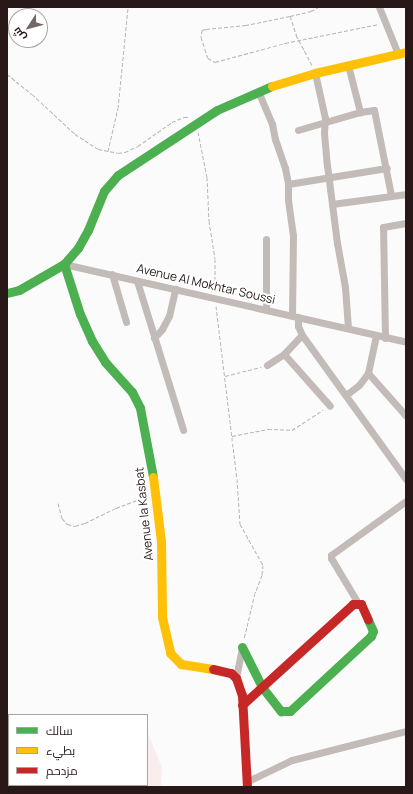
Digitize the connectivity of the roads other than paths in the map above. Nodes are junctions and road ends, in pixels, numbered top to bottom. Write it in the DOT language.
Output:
graph roads {
  1 [pos="379,7"];
  2 [pos="402,53"];
  3 [pos="348,65"];
  4 [pos="315,73"];
  5 [pos="258,91"];
  6 [pos="360,112"];
  7 [pos="324,122"];
  8 [pos="298,130"];
  9 [pos="387,168"];
  10 [pos="329,177"];
  11 [pos="288,184"];
  12 [pos="406,194"];
  13 [pos="391,195"];
  14 [pos="332,204"];
  15 [pos="406,223"];
  16 [pos="266,240"];
  17 [pos="64,264"];
  18 [pos="112,274"];
  19 [pos="137,281"];
  20 [pos="175,290"];
  21 [pos="7,293"];
  22 [pos="266,309"];
  23 [pos="295,316"];
  24 [pos="126,322"];
  25 [pos="348,328"];
  26 [pos="302,335"];
  27 [pos="376,336"];
  28 [pos="154,338"];
  29 [pos="385,338"];
  30 [pos="406,342"];
  31 [pos="284,354"];
  32 [pos="267,365"];
  33 [pos="368,372"];
  34 [pos="346,395"];
  35 [pos="330,406"];
  36 [pos="406,416"];
  37 [pos="183,430"];
  38 [pos="406,479"];
  39 [pos="406,501"];
  40 [pos="358,603"];
  41 [pos="242,647"];
  42 [pos="236,678"];
  43 [pos="262,687"];
  44 [pos="242,705"];
  45 [pos="406,731"];
  46 [pos="246,786"];
  1 -- 2 [label="street"];
  2 -- 3 [label="street"];
  3 -- 4 [label="street"];
  3 -- 6 [label="street"];
  4 -- 5 [label="street"];
  4 -- 7 [label="street"];
  5 -- 11 [label="street"];
  5 -- 17 [label="street"];
  6 -- 7 [label="street"];
  6 -- 9 [label="street"];
  7 -- 8 [label="street"];
  7 -- 10 [label="street"];
  9 -- 10 [label="street"];
  9 -- 13 [label="street"];
  10 -- 11 [label="street"];
  10 -- 14 [label="street"];
  11 -- 23 [label="street"];
  12 -- 13 [label="street"];
  13 -- 14 [label="street"];
  14 -- 25 [label="street"];
  15 -- 29 [label="street"];
  16 -- 22 [label="street"];
  17 -- 18 [label="street, Avenue Al Mokhtar Soussi"];
  17 -- 21 [label="street"];
  17 -- 42 [label="street, Avenue la Kasbat"];
  18 -- 19 [label="street, Avenue Al Mokhtar Soussi"];
  18 -- 24 [label="street"];
  19 -- 20 [label="street, Avenue Al Mokhtar Soussi"];
  19 -- 28 [label="street"];
  20 -- 22 [label="street, Avenue Al Mokhtar Soussi"];
  20 -- 28 [label="street"];
  22 -- 23 [label="street, Avenue Al Mokhtar Soussi"];
  23 -- 25 [label="street, Avenue Al Mokhtar Soussi"];
  23 -- 26 [label="street"];
  25 -- 27 [label="street, Avenue Al Mokhtar Soussi"];
  26 -- 31 [label="street"];
  26 -- 34 [label="street"];
  27 -- 29 [label="street, Avenue Al Mokhtar Soussi"];
  27 -- 33 [label="street"];
  28 -- 37 [label="street"];
  29 -- 30 [label="street, Avenue Al Mokhtar Soussi"];
  31 -- 32 [label="street"];
  31 -- 35 [label="street"];
  33 -- 34 [label="street"];
  33 -- 36 [label="street"];
  34 -- 38 [label="street"];
  39 -- 40 [label="street"];
  40 -- 43 [label="street"];
  40 -- 43 [label="street"];
  41 -- 42 [label="street"];
  41 -- 43 [label="street"];
  42 -- 44 [label="street"];
  43 -- 44 [label="street"];
  44 -- 46 [label="street"];
  45 -- 46 [label="street"];
}
